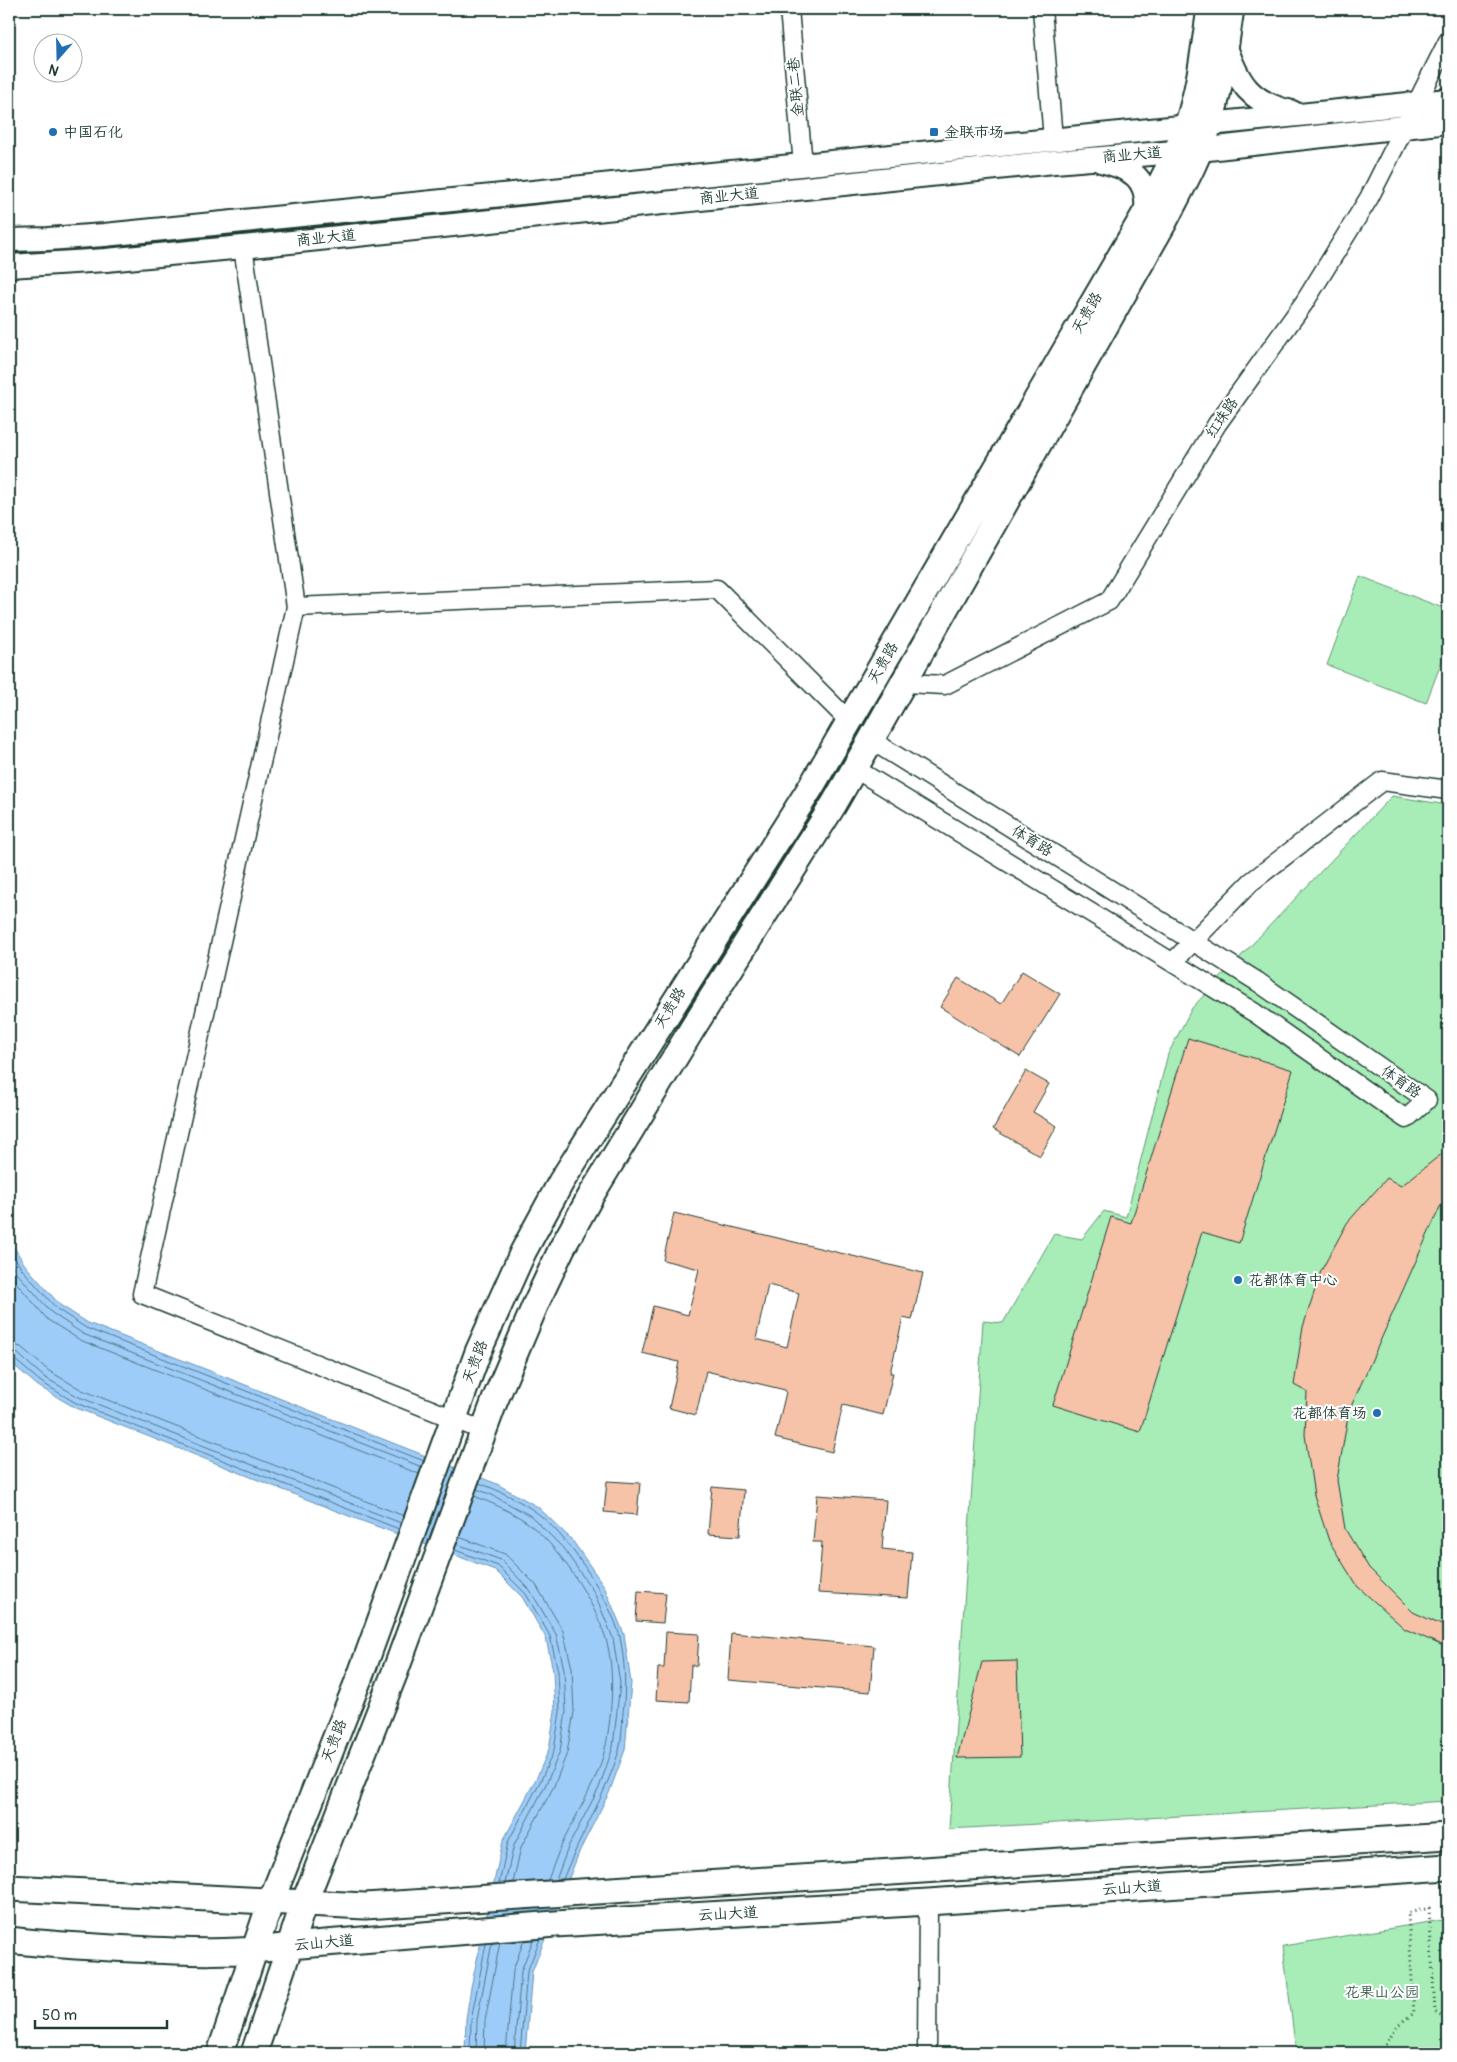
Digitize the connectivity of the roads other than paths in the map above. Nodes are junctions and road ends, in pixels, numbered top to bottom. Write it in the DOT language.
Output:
graph roads {
  1 [pos="789,9"];
  2 [pos="1042,9"];
  3 [pos="1210,9"];
  4 [pos="1231,9"];
  5 [pos="1448,41"];
  6 [pos="1225,44"];
  7 [pos="1448,100"];
  8 [pos="1416,103"];
  9 [pos="1308,114"];
  10 [pos="1448,122"];
  11 [pos="1198,125"];
  12 [pos="1404,127"];
  13 [pos="1053,140"];
  14 [pos="1188,151"];
  15 [pos="1090,159"];
  16 [pos="802,165"];
  17 [pos="1146,212"];
  18 [pos="9,240"];
  19 [pos="243,247"];
  20 [pos="9,266"];
  21 [pos="296,607"];
  22 [pos="905,683"];
  23 [pos="849,721"];
  24 [pos="871,740"];
  25 [pos="854,768"];
  26 [pos="1448,790"];
  27 [pos="1193,942"];
  28 [pos="1173,962"];
  29 [pos="453,1420"];
  30 [pos="484,1431"];
  31 [pos="1448,1836"];
  32 [pos="1448,1867"];
  33 [pos="9,1888"];
  34 [pos="271,1901"];
  35 [pos="928,1902"];
  36 [pos="304,1903"];
  37 [pos="9,1940"];
  38 [pos="289,1946"];
  39 [pos="253,1952"];
  40 [pos="220,2053"];
  41 [pos="254,2053"];
  42 [pos="927,2053"];
  1 -- 16 [label="street, 金联二巷"];
  2 -- 13 [label="street"];
  3 -- 11 [label="main road, 天贵路"];
  4 -- 6 [label="main road, 天贵路"];
  5 -- 8 [label="street, 红珠路"];
  6 -- 9 [label="street"];
  6 -- 11 [label="main road, 天贵路"];
  7 -- 8 [label="street, 商业大道"];
  8 -- 9 [label="street, 商业大道"];
  8 -- 12 [label="street, 红珠路"];
  9 -- 11 [label="street, 商业大道"];
  10 -- 12 [label="street, 商业大道"];
  11 -- 13 [label="street, 商业大道"];
  11 -- 14 [label="main road, 天贵路"];
  12 -- 14 [label="street, 商业大道"];
  12 -- 22 [label="street, 红珠路"];
  13 -- 16 [label="street, 商业大道"];
  14 -- 15 [label="street, 商业大道"];
  14 -- 17 [label="main road, 天贵路"];
  14 -- 22 [label="main road, 天贵路"];
  15 -- 17 [label="street"];
  15 -- 19 [label="street, 商业大道"];
  16 -- 18 [label="street, 商业大道"];
  17 -- 23 [label="main road, 天贵路"];
  19 -- 20 [label="street, 商业大道"];
  19 -- 21 [label="street"];
  21 -- 23 [label="street"];
  21 -- 29 [label="street"];
  22 -- 24 [label="main road, 天贵路"];
  23 -- 29 [label="main road, 天贵路"];
  24 -- 25 [label="main road, 天贵路"];
  24 -- 27 [label="street, 体育路"];
  25 -- 28 [label="street, 体育路"];
  25 -- 30 [label="main road, 天贵路"];
  26 -- 27 [label="street"];
  27 -- 28 [label="street"];
  27 -- 28 [label="street, 体育路"];
  29 -- 30 [label="street"];
  29 -- 34 [label="main road, 天贵路"];
  30 -- 36 [label="main road, 天贵路"];
  31 -- 36 [label="main road, 云山大道"];
  32 -- 35 [label="main road, 云山大道"];
  33 -- 34 [label="main road, 云山大道"];
  34 -- 36 [label="main road, 云山大道"];
  34 -- 39 [label="main road, 天贵路"];
  35 -- 38 [label="main road, 云山大道"];
  35 -- 42 [label="street"];
  36 -- 38 [label="main road, 天贵路"];
  37 -- 39 [label="main road, 云山大道"];
  38 -- 39 [label="main road, 云山大道"];
  38 -- 41 [label="main road"];
  39 -- 40 [label="main road, 天贵路"];
}
